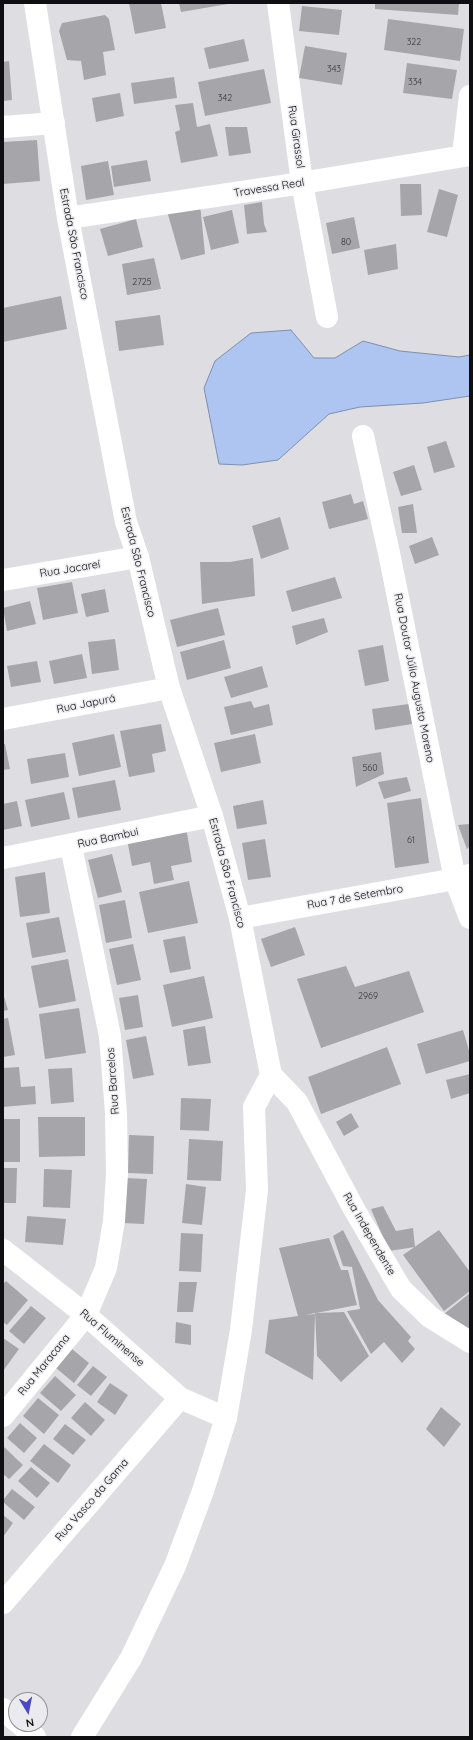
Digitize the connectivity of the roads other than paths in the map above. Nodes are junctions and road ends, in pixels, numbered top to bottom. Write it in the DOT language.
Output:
graph roads {
  1 [pos="35,3"];
  2 [pos="278,3"];
  3 [pos="470,96"];
  4 [pos="54,123"];
  5 [pos="3,127"];
  6 [pos="467,155"];
  7 [pos="302,183"];
  8 [pos="68,218"];
  9 [pos="327,317"];
  10 [pos="363,436"];
  11 [pos="138,558"];
  12 [pos="3,580"];
  13 [pos="169,688"];
  14 [pos="3,719"];
  15 [pos="212,816"];
  16 [pos="71,846"];
  17 [pos="3,858"];
  18 [pos="462,877"];
  19 [pos="240,918"];
  20 [pos="470,918"];
  21 [pos="271,1075"];
  22 [pos="3,1250"];
  23 [pos="86,1315"];
  24 [pos="470,1342"];
  25 [pos="180,1398"];
  26 [pos="6,1407"];
  27 [pos="226,1418"];
  28 [pos="3,1603"];
  29 [pos="82,1737"];
  1 -- 4 [label="street, Estrada São Francisco"];
  2 -- 7 [label="street, Rua Girassol"];
  3 -- 6 [label="street"];
  4 -- 5 [label="street"];
  4 -- 8 [label="street, Estrada São Francisco"];
  6 -- 7 [label="street, Travessa Real"];
  7 -- 8 [label="street, Travessa Real"];
  7 -- 9 [label="street, Rua Girassol"];
  8 -- 11 [label="street, Estrada São Francisco"];
  10 -- 18 [label="street, Rua Doutor Júlio Augusto Moreno"];
  11 -- 12 [label="street, Rua Jacareí"];
  11 -- 13 [label="street, Estrada São Francisco"];
  13 -- 14 [label="street, Rua Japurá"];
  13 -- 15 [label="street, Estrada São Francisco"];
  15 -- 16 [label="street, Rua Bambui"];
  15 -- 19 [label="street, Estrada São Francisco"];
  16 -- 17 [label="street, Rua Bambui"];
  16 -- 23 [label="street, Rua Barcelos"];
  18 -- 19 [label="street, Rua 7 de Setembro"];
  18 -- 20 [label="street, Rua Doutor Júlio Augusto Moreno"];
  19 -- 21 [label="street, Estrada São Francisco"];
  21 -- 24 [label="street, Rua Independente"];
  21 -- 27 [label="street"];
  22 -- 23 [label="street, Rua Fluminense"];
  23 -- 25 [label="street, Rua Fluminense"];
  23 -- 26 [label="street, Rua Maracana"];
  25 -- 27 [label="street, Rua Fluminense"];
  25 -- 28 [label="street, Rua Vasco da Gama"];
  27 -- 29 [label="street"];
}
